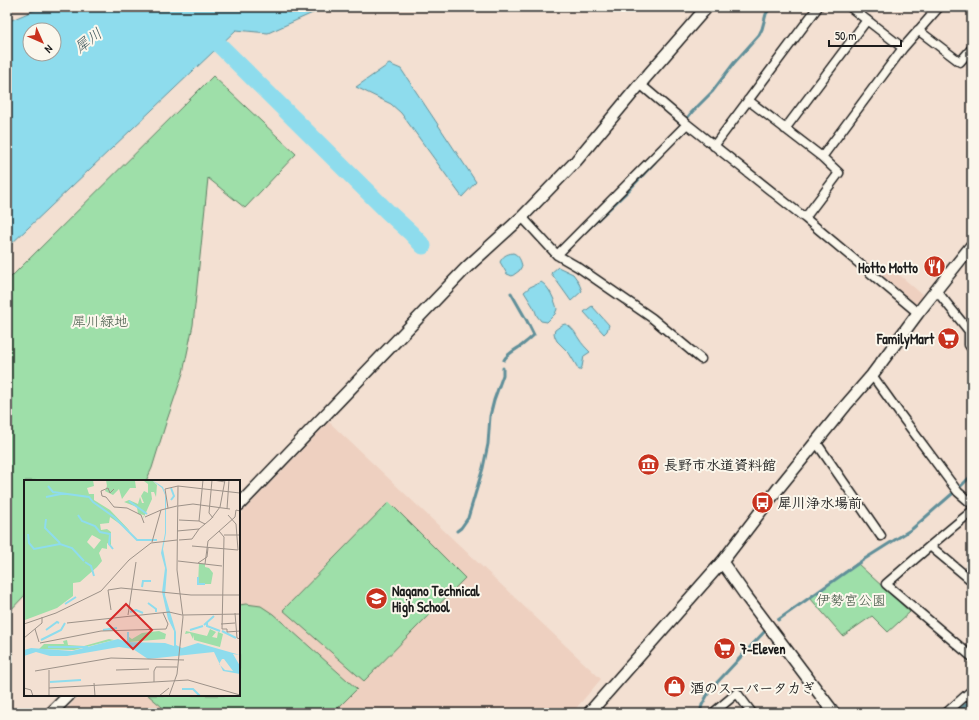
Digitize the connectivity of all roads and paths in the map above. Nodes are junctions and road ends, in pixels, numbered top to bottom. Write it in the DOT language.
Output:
graph roads {
  1 [pos="707,7"];
  2 [pos="818,7"];
  3 [pos="850,7"];
  4 [pos="926,7"];
  5 [pos="936,10"];
  6 [pos="867,20"];
  7 [pos="918,30"];
  8 [pos="903,48"];
  9 [pos="972,48"];
  10 [pos="640,84"];
  11 [pos="748,100"];
  12 [pos="687,124"];
  13 [pos="785,129"];
  14 [pos="714,146"];
  15 [pos="822,157"];
  16 [pos="522,217"];
  17 [pos="805,218"];
  18 [pos="972,245"];
  19 [pos="557,255"];
  20 [pos="936,290"];
  21 [pos="918,313"];
  22 [pos="972,349"];
  23 [pos="701,359"];
  24 [pos="872,375"];
  25 [pos="816,442"];
  26 [pos="240,504"];
  27 [pos="972,504"];
  28 [pos="972,511"];
  29 [pos="881,536"];
  30 [pos="930,546"];
  31 [pos="722,562"];
  32 [pos="972,581"];
  33 [pos="972,657"];
  34 [pos="972,690"];
  35 [pos="68,696"];
  36 [pos="51,713"];
  37 [pos="588,713"];
  38 [pos="713,713"];
  39 [pos="752,713"];
  40 [pos="834,713"];
  41 [pos="946,713"];
  1 -- 10 [label="street"];
  2 -- 11 [label="street"];
  3 -- 6 [label="street"];
  4 -- 5 [label="street"];
  5 -- 7 [label="street"];
  6 -- 8 [label="street"];
  6 -- 13 [label="street"];
  7 -- 8 [label="street"];
  7 -- 9 [label="street"];
  8 -- 15 [label="street"];
  10 -- 12 [label="street"];
  10 -- 16 [label="street"];
  11 -- 13 [label="street"];
  11 -- 14 [label="street"];
  12 -- 14 [label="street"];
  12 -- 19 [label="street"];
  13 -- 15 [label="street"];
  14 -- 17 [label="street"];
  15 -- 17 [label="street"];
  16 -- 19 [label="street"];
  16 -- 26 [label="street"];
  17 -- 21 [label="street"];
  18 -- 20 [label="street"];
  19 -- 23 [label="street"];
  20 -- 21 [label="street"];
  20 -- 22 [label="street"];
  21 -- 24 [label="street"];
  24 -- 25 [label="street"];
  24 -- 27 [label="street"];
  25 -- 29 [label="street"];
  25 -- 31 [label="street"];
  28 -- 30 [label="street"];
  30 -- 32 [label="street"];
  30 -- 33 [label="street"];
  31 -- 37 [label="street"];
  31 -- 40 [label="street"];
  34 -- 41 [label="street"];
  35 -- 36 [label="street"];
  38 -- 39 [label="street"];
}
